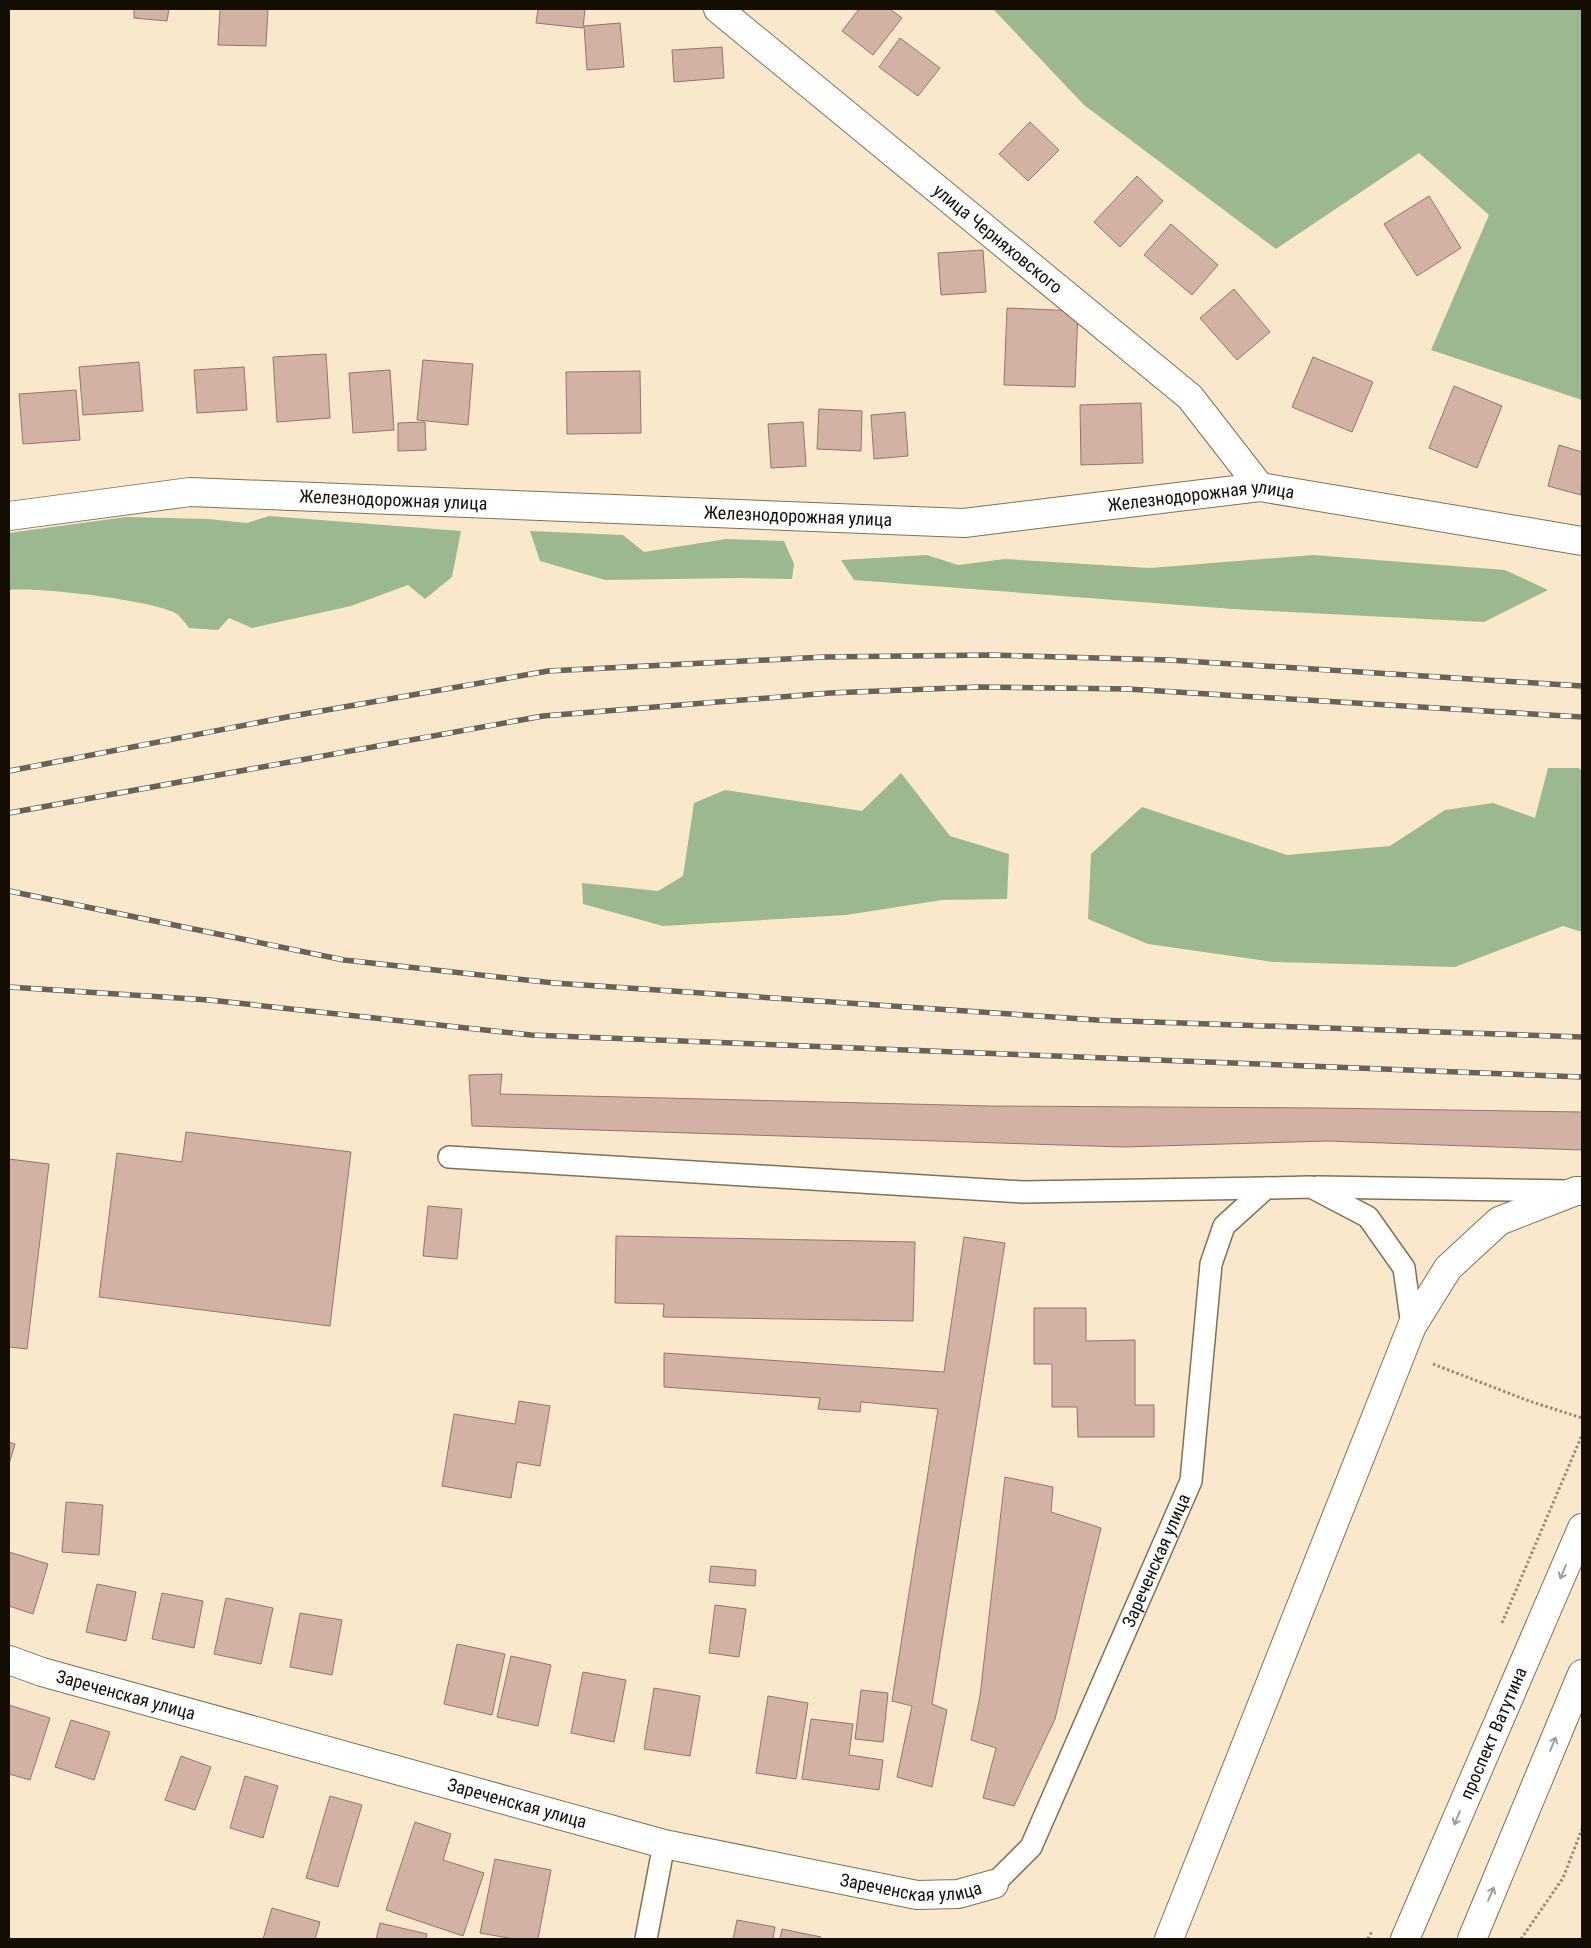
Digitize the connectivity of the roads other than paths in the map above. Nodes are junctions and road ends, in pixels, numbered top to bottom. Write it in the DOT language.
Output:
graph roads {
  1 [pos="718,9"];
  2 [pos="1260,487"];
  3 [pos="9,516"];
  4 [pos="1582,541"];
  5 [pos="449,1157"];
  6 [pos="1311,1187"];
  7 [pos="1266,1188"];
  8 [pos="1579,1191"];
  9 [pos="1412,1326"];
  10 [pos="1582,1528"];
  11 [pos="9,1660"];
  12 [pos="1582,1674"];
  13 [pos="664,1844"];
  14 [pos="994,1884"];
  15 [pos="646,1939"];
  16 [pos="1169,1939"];
  17 [pos="1405,1939"];
  18 [pos="1472,1939"];
  1 -- 2 [label="street, улица Черняховского"];
  2 -- 3 [label="street, Железнодорожная улица"];
  2 -- 4 [label="street, Железнодорожная улица"];
  5 -- 7 [label="lane"];
  6 -- 7 [label="lane"];
  6 -- 8 [label="lane"];
  6 -- 9 [label="lane"];
  7 -- 14 [label="lane, Зареченская улица"];
  8 -- 9 [label="street"];
  9 -- 16 [label="street"];
  10 -- 17 [label="street, проспект Ватутина, one-way"];
  11 -- 13 [label="street, Зареченская улица"];
  18 -- 12 [label="street, one-way"];
  13 -- 14 [label="street, Зареченская улица"];
  13 -- 15 [label="lane"];
}
